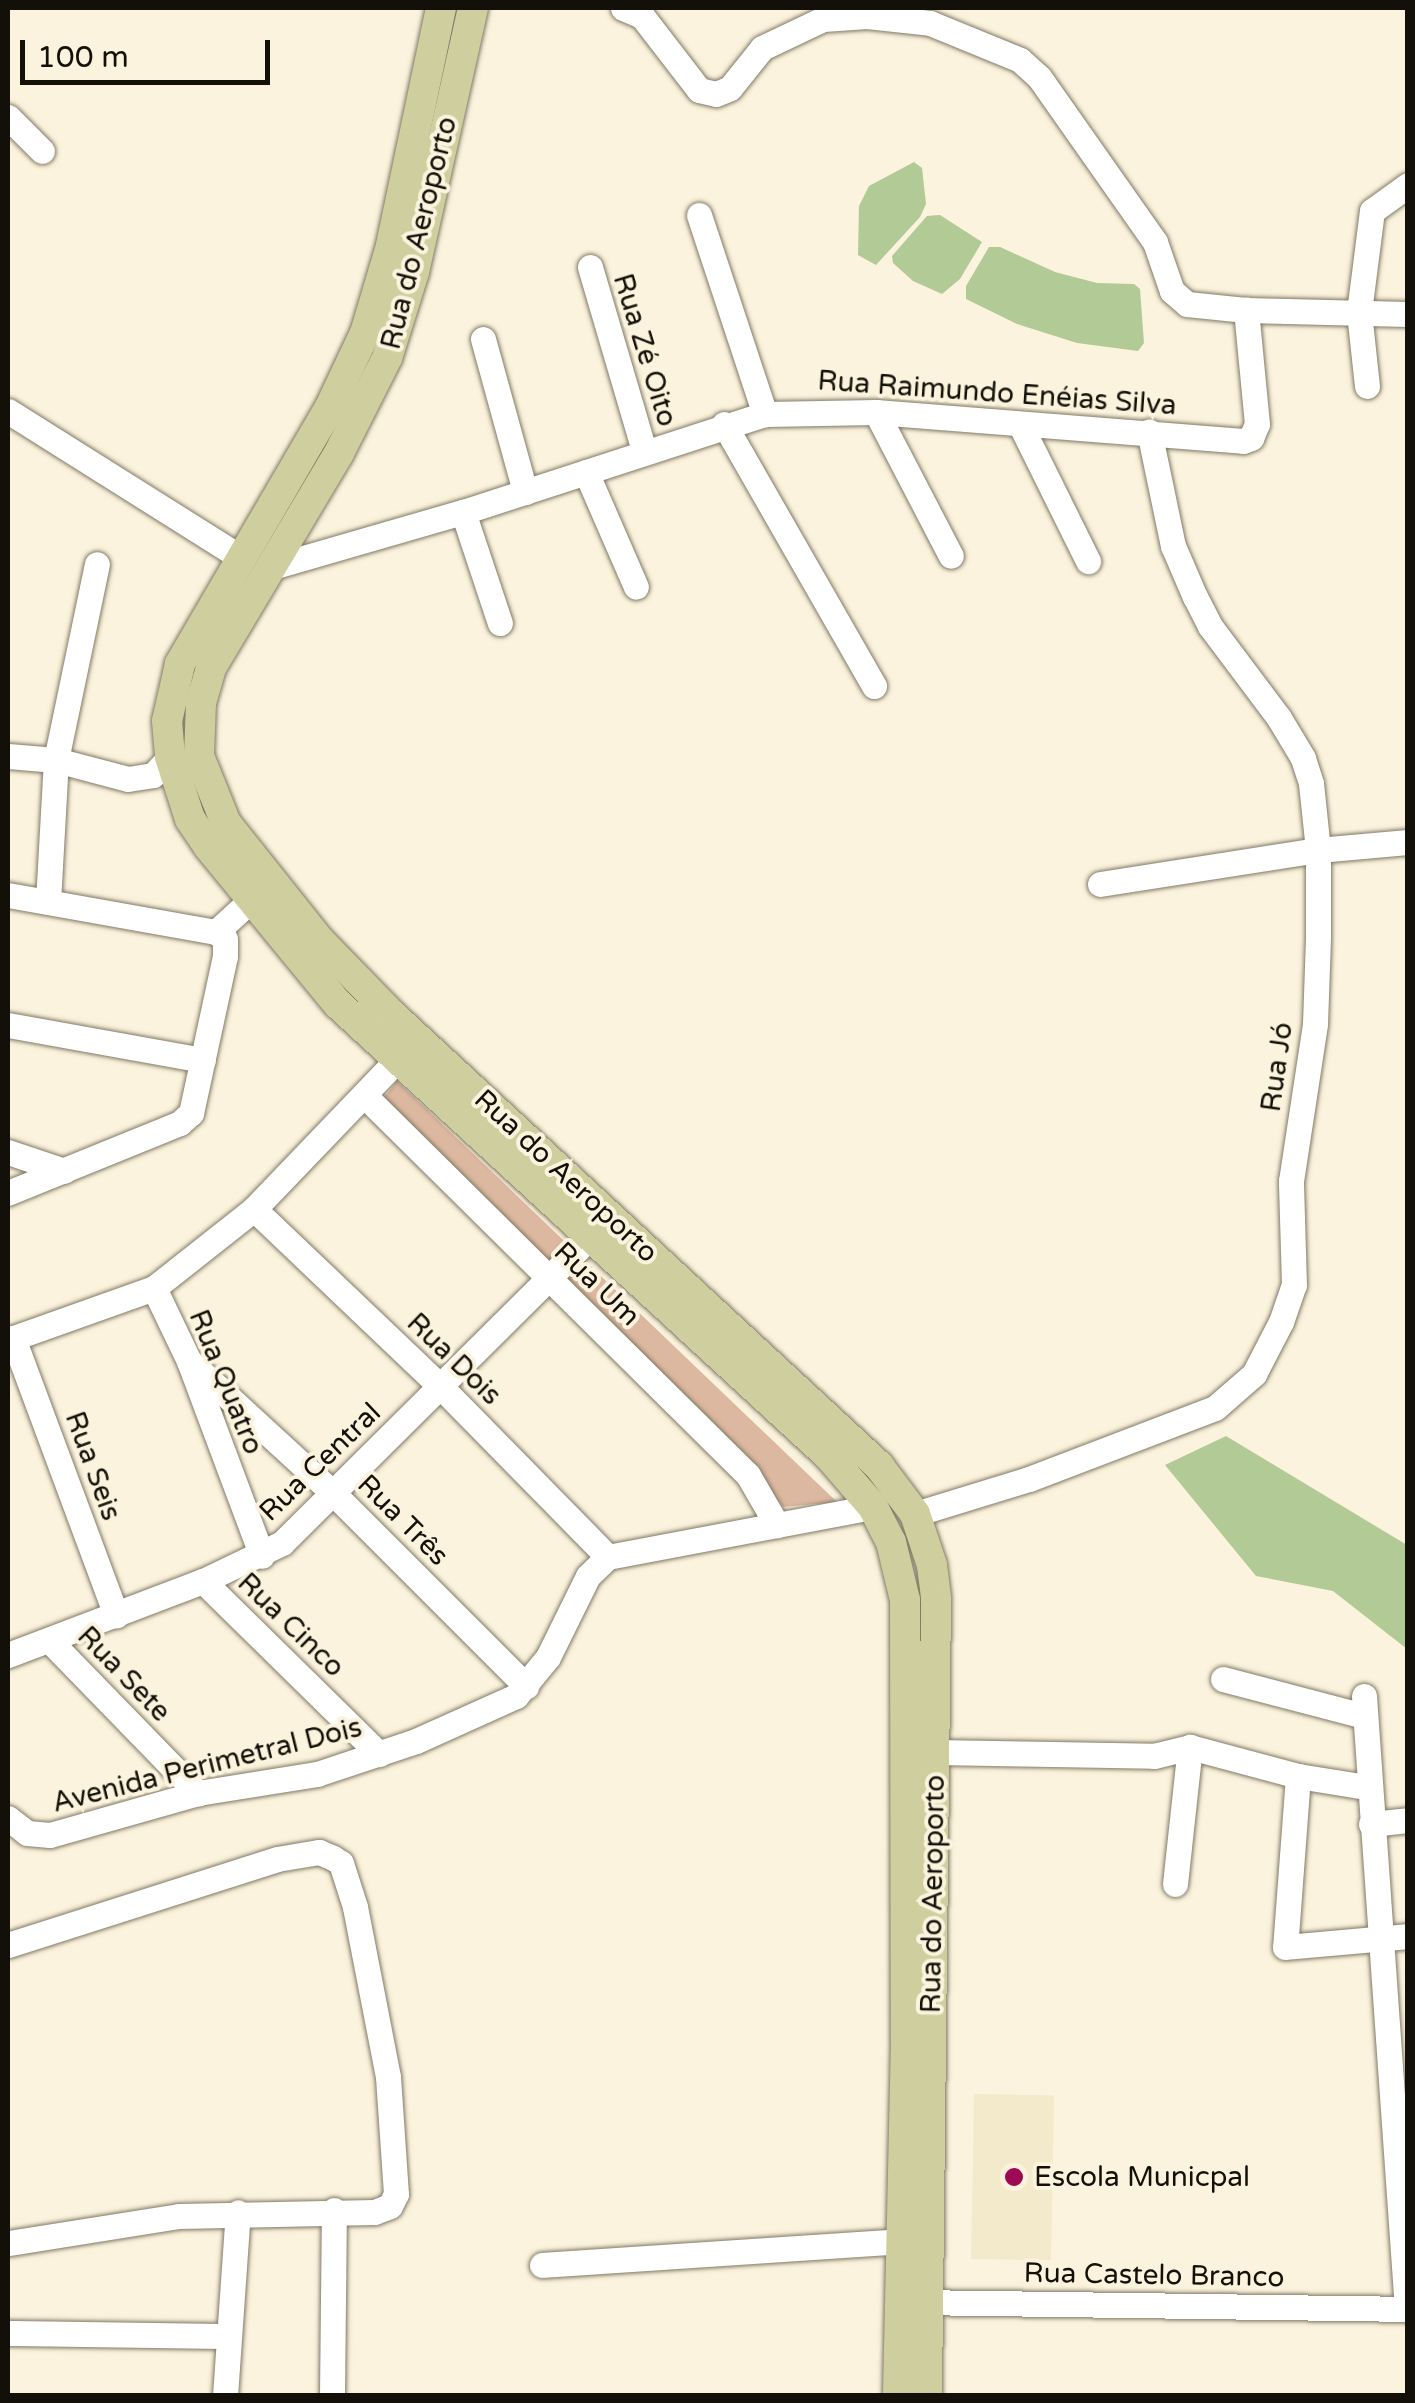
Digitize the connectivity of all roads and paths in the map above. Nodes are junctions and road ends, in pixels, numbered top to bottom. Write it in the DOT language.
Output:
graph roads {
  1 [pos="440,8"];
  2 [pos="472,8"];
  3 [pos="623,8"];
  4 [pos="8,117"];
  5 [pos="42,151"];
  6 [pos="1408,185"];
  7 [pos="700,214"];
  8 [pos="590,268"];
  9 [pos="1246,310"];
  10 [pos="1359,312"];
  11 [pos="1408,314"];
  12 [pos="483,338"];
  13 [pos="1367,386"];
  14 [pos="8,410"];
  15 [pos="876,412"];
  16 [pos="765,414"];
  17 [pos="724,424"];
  18 [pos="1020,426"];
  19 [pos="1150,431"];
  20 [pos="312,437"];
  21 [pos="644,450"];
  22 [pos="339,453"];
  23 [pos="586,472"];
  24 [pos="525,492"];
  25 [pos="463,512"];
  26 [pos="951,556"];
  27 [pos="241,558"];
  28 [pos="1088,561"];
  29 [pos="97,564"];
  30 [pos="272,566"];
  31 [pos="636,586"];
  32 [pos="500,623"];
  33 [pos="874,686"];
  34 [pos="8,756"];
  35 [pos="170,757"];
  36 [pos="56,760"];
  37 [pos="1408,842"];
  38 [pos="1318,850"];
  39 [pos="1100,884"];
  40 [pos="8,895"];
  41 [pos="252,900"];
  42 [pos="48,902"];
  43 [pos="216,932"];
  44 [pos="8,1025"];
  45 [pos="203,1060"];
  46 [pos="396,1061"];
  47 [pos="364,1095"];
  48 [pos="8,1152"];
  49 [pos="64,1170"];
  50 [pos="8,1194"];
  51 [pos="254,1209"];
  52 [pos="600,1227"];
  53 [pos="548,1278"];
  54 [pos="154,1288"];
  55 [pos="10,1339"];
  56 [pos="188,1361"];
  57 [pos="440,1386"];
  58 [pos="334,1494"];
  59 [pos="873,1507"];
  60 [pos="915,1514"];
  61 [pos="777,1525"];
  62 [pos="262,1556"];
  63 [pos="608,1556"];
  64 [pos="203,1581"];
  65 [pos="116,1615"];
  66 [pos="49,1640"];
  67 [pos="8,1655"];
  68 [pos="1223,1679"];
  69 [pos="526,1686"];
  70 [pos="1190,1748"];
  71 [pos="935,1752"];
  72 [pos="379,1754"];
  73 [pos="1298,1776"];
  74 [pos="1367,1787"];
  75 [pos="198,1792"];
  76 [pos="8,1818"];
  77 [pos="1408,1820"];
  78 [pos="1371,1824"];
  79 [pos="1176,1884"];
  80 [pos="1408,1936"];
  81 [pos="1377,1940"];
  82 [pos="8,1945"];
  83 [pos="1399,2064"];
  84 [pos="334,2210"];
  85 [pos="238,2212"];
  86 [pos="902,2240"];
  87 [pos="8,2243"];
  88 [pos="542,2265"];
  89 [pos="914,2302"];
  90 [pos="1407,2309"];
  91 [pos="8,2333"];
  92 [pos="228,2336"];
  93 [pos="225,2396"];
  94 [pos="332,2396"];
  95 [pos="898,2396"];
  96 [pos="926,2396"];
  1 -- 20 [label="main road, Rua do Aeroporto"];
  2 -- 22 [label="main road, Rua do Aeroporto"];
  3 -- 9 [label="street"];
  4 -- 5 [label="street"];
  6 -- 10 [label="street"];
  7 -- 16 [label="street"];
  8 -- 21 [label="street, Rua Zé Oito"];
  9 -- 10 [label="street"];
  9 -- 19 [label="street, Rua Raimundo Enéias Silva"];
  10 -- 11 [label="street"];
  10 -- 13 [label="street"];
  12 -- 24 [label="street"];
  14 -- 27 [label="street"];
  15 -- 16 [label="street, Rua Raimundo Enéias Silva"];
  15 -- 18 [label="street, Rua Raimundo Enéias Silva"];
  15 -- 26 [label="street"];
  16 -- 17 [label="street, Rua Raimundo Enéias Silva"];
  17 -- 21 [label="street, Rua Raimundo Enéias Silva"];
  17 -- 33 [label="street"];
  18 -- 19 [label="street, Rua Raimundo Enéias Silva"];
  18 -- 28 [label="street"];
  19 -- 38 [label="street, Rua Jó"];
  20 -- 22 [label="main road"];
  20 -- 27 [label="main road, Rua do Aeroporto"];
  21 -- 23 [label="street, Rua Raimundo Enéias Silva"];
  22 -- 30 [label="main road, Rua do Aeroporto"];
  23 -- 24 [label="street, Rua Raimundo Enéias Silva"];
  23 -- 31 [label="street"];
  24 -- 25 [label="street, Rua Raimundo Enéias Silva"];
  25 -- 30 [label="street, Rua Raimundo Enéias Silva"];
  25 -- 32 [label="street"];
  27 -- 35 [label="main road, Rua do Aeroporto"];
  29 -- 36 [label="street"];
  30 -- 52 [label="main road, Rua do Aeroporto"];
  34 -- 36 [label="street"];
  35 -- 36 [label="street"];
  35 -- 41 [label="main road, Rua do Aeroporto"];
  36 -- 42 [label="street"];
  37 -- 38 [label="street"];
  38 -- 39 [label="street"];
  38 -- 60 [label="street, Rua Jó"];
  40 -- 42 [label="street"];
  41 -- 43 [label="street"];
  41 -- 46 [label="main road, Rua do Aeroporto"];
  42 -- 43 [label="street"];
  43 -- 45 [label="street"];
  44 -- 45 [label="street"];
  45 -- 49 [label="street"];
  46 -- 47 [label="street"];
  46 -- 52 [label="main road, Rua do Aeroporto"];
  47 -- 51 [label="street"];
  47 -- 53 [label="street, Rua Um"];
  48 -- 49 [label="street"];
  49 -- 50 [label="street"];
  51 -- 54 [label="street"];
  51 -- 57 [label="street, Rua Dois"];
  52 -- 53 [label="street, Rua Central"];
  52 -- 59 [label="main road, Rua do Aeroporto"];
  52 -- 60 [label="main road, Rua do Aeroporto"];
  53 -- 57 [label="street, Rua Central"];
  53 -- 61 [label="street, Rua Um"];
  54 -- 55 [label="street"];
  54 -- 56 [label="street, Rua Quatro"];
  55 -- 65 [label="street, Rua Seis"];
  56 -- 58 [label="street, Rua Três"];
  56 -- 62 [label="street, Rua Quatro"];
  57 -- 58 [label="street, Rua Central"];
  57 -- 63 [label="street, Rua Dois"];
  58 -- 62 [label="street, Rua Central"];
  58 -- 69 [label="street, Rua Três"];
  59 -- 61 [label="street"];
  59 -- 86 [label="main road, Rua do Aeroporto"];
  60 -- 71 [label="main road, Rua do Aeroporto"];
  61 -- 63 [label="street"];
  62 -- 64 [label="street, Rua Central"];
  63 -- 69 [label="street, Avenida Perimetral Dois"];
  64 -- 65 [label="street, Rua Central"];
  64 -- 72 [label="street, Rua Cinco"];
  65 -- 66 [label="street, Rua Central"];
  66 -- 67 [label="street, Rua Central"];
  66 -- 75 [label="street, Rua Sete"];
  68 -- 74 [label="street"];
  69 -- 72 [label="street, Avenida Perimetral Dois"];
  70 -- 71 [label="street"];
  70 -- 73 [label="street"];
  70 -- 79 [label="street"];
  71 -- 89 [label="main road, Rua do Aeroporto"];
  72 -- 75 [label="street, Avenida Perimetral Dois"];
  73 -- 74 [label="street"];
  73 -- 81 [label="street"];
  74 -- 78 [label="street"];
  75 -- 76 [label="street, Avenida Perimetral Dois"];
  77 -- 78 [label="street"];
  78 -- 81 [label="street"];
  80 -- 81 [label="street"];
  81 -- 83 [label="street"];
  82 -- 84 [label="street"];
  83 -- 90 [label="street"];
  84 -- 85 [label="street"];
  84 -- 94 [label="street"];
  85 -- 87 [label="street"];
  85 -- 92 [label="street"];
  86 -- 88 [label="street"];
  86 -- 89 [label="main road, Rua do Aeroporto"];
  89 -- 90 [label="street, Rua Castelo Branco"];
  89 -- 95 [label="main road, Rua do Aeroporto"];
  89 -- 96 [label="main road, Rua do Aeroporto"];
  91 -- 92 [label="street"];
  92 -- 93 [label="street"];
}
